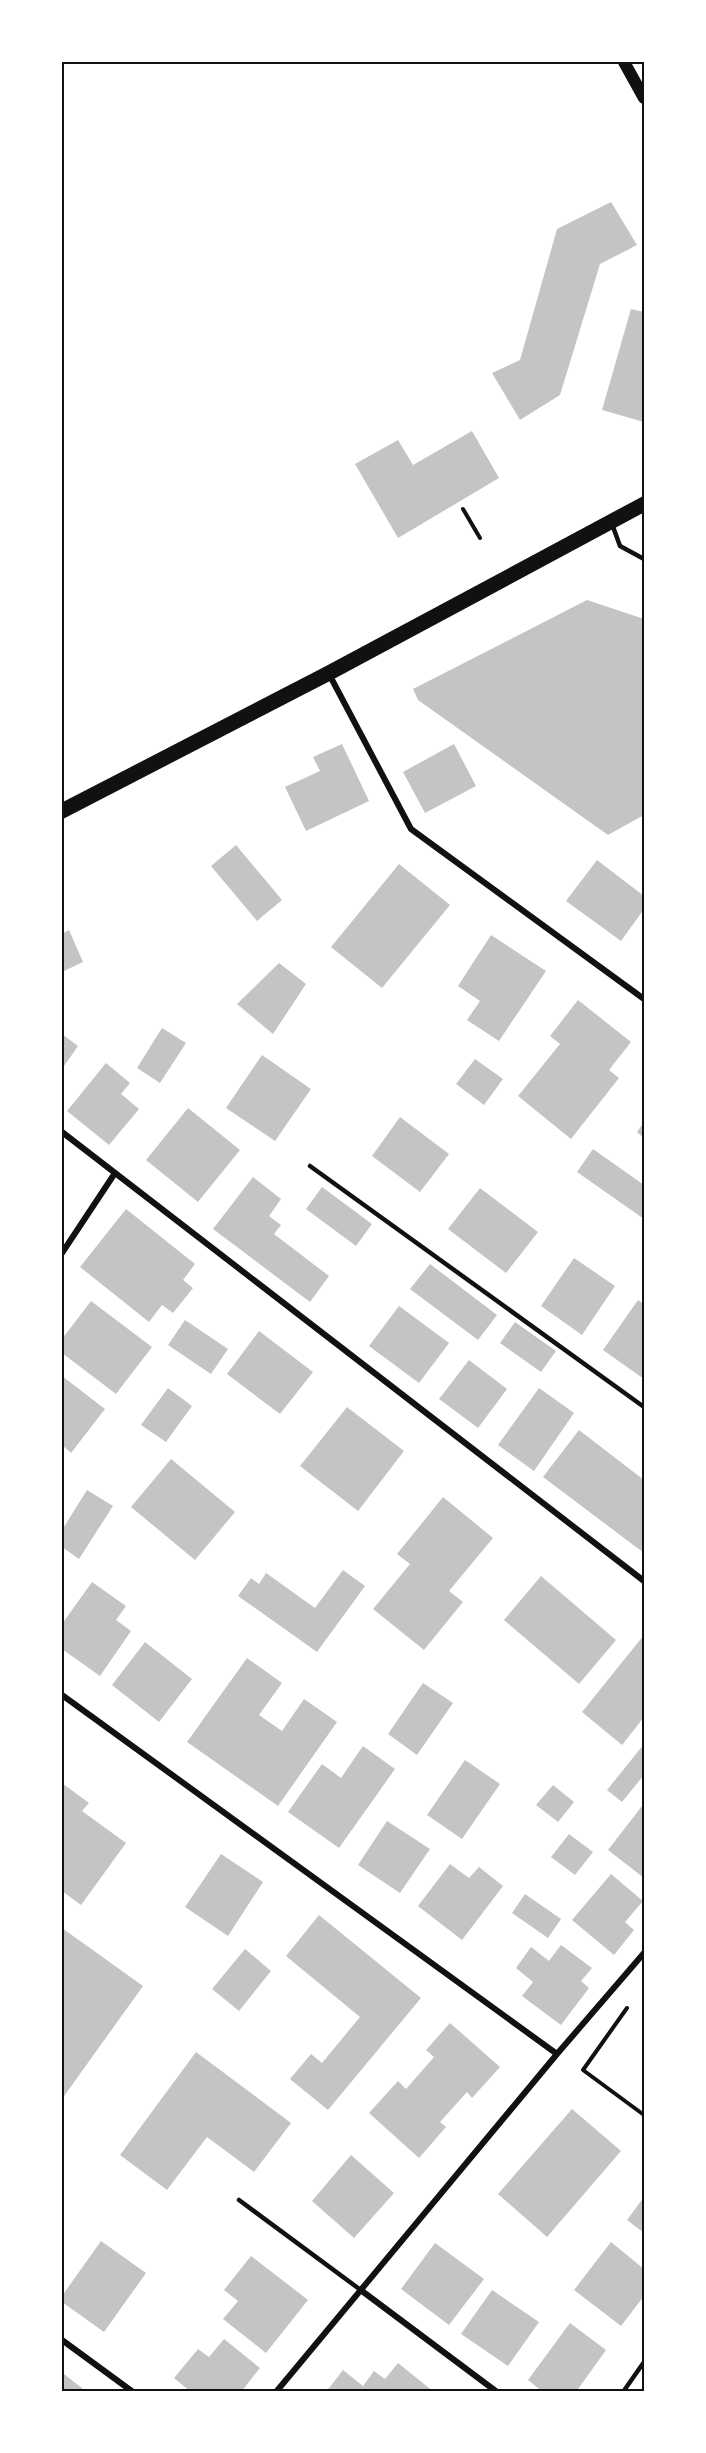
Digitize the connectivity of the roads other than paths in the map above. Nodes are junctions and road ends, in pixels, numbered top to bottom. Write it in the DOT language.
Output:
graph roads {
  1 [pos="624,62"];
  2 [pos="645,98"];
  3 [pos="645,504"];
  4 [pos="612,522"];
  5 [pos="645,559"];
  6 [pos="329,673"];
  7 [pos="62,810"];
  8 [pos="645,999"];
  9 [pos="62,1132"];
  10 [pos="310,1166"];
  11 [pos="116,1173"];
  12 [pos="62,1253"];
  13 [pos="645,1407"];
  14 [pos="645,1581"];
  15 [pos="62,1695"];
  16 [pos="645,1953"];
  17 [pos="557,2054"];
  18 [pos="239,2200"];
  19 [pos="362,2291"];
  20 [pos="62,2340"];
  21 [pos="645,2362"];
  22 [pos="133,2391"];
  23 [pos="276,2391"];
  24 [pos="497,2391"];
  25 [pos="623,2391"];
  1 -- 2 [label="main road"];
  3 -- 4 [label="main road"];
  4 -- 5 [label="lane"];
  4 -- 6 [label="main road"];
  6 -- 7 [label="main road"];
  6 -- 8 [label="street"];
  9 -- 11 [label="street"];
  10 -- 13 [label="lane"];
  11 -- 12 [label="street"];
  11 -- 14 [label="street"];
  15 -- 17 [label="street"];
  16 -- 17 [label="street"];
  17 -- 19 [label="street"];
  18 -- 19 [label="lane"];
  19 -- 23 [label="street"];
  19 -- 24 [label="street"];
  20 -- 22 [label="street"];
  21 -- 25 [label="lane"];
}
